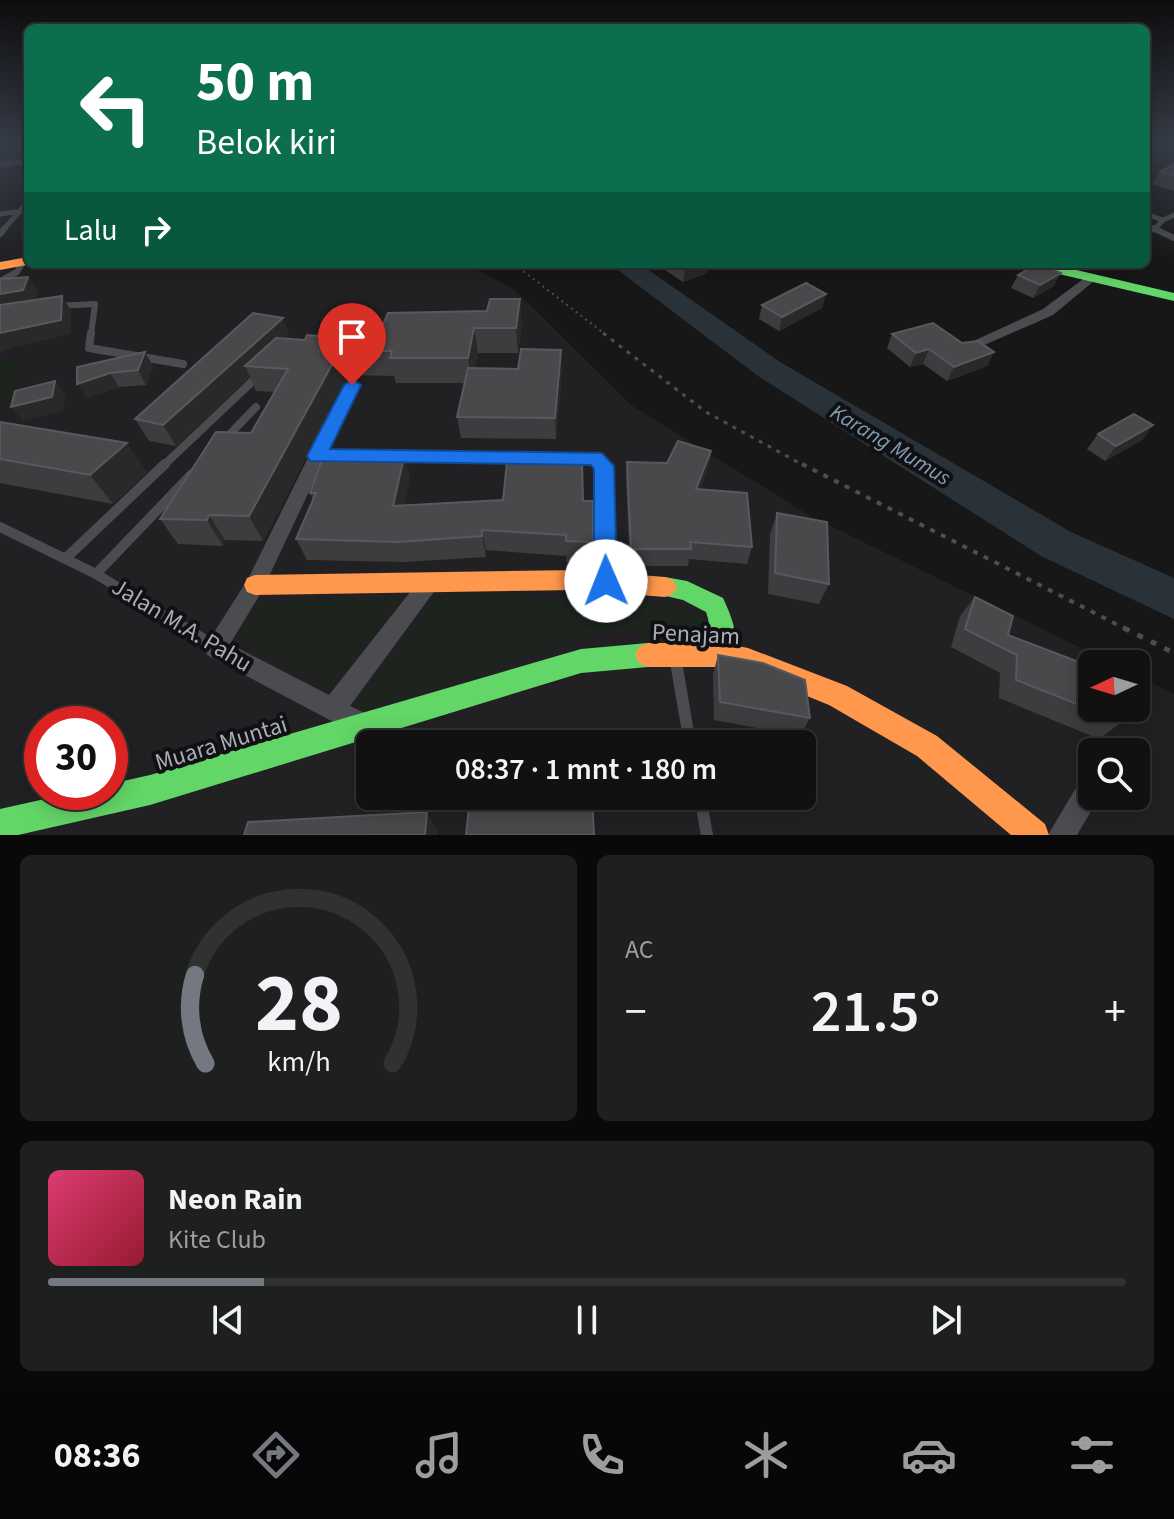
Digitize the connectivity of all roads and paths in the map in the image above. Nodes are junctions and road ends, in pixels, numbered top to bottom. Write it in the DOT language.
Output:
graph roads {
  1 [pos="24,211"];
  2 [pos="24,212"];
  3 [pos="0,214"];
  4 [pos="1150,215"];
  5 [pos="1174,215"];
  6 [pos="1163,220"];
  7 [pos="1150,227"];
  8 [pos="1150,228"];
  9 [pos="0,234"];
  10 [pos="1174,238"];
  11 [pos="24,262"];
  12 [pos="24,264"];
  13 [pos="0,266"];
  14 [pos="519,268"];
  15 [pos="1080,271"];
  16 [pos="0,281"];
  17 [pos="1174,297"];
  18 [pos="48,308"];
  19 [pos="960,351"];
  20 [pos="183,364"];
  21 [pos="266,369"];
  22 [pos="352,385"];
  23 [pos="256,407"];
  24 [pos="213,451"];
  25 [pos="317,456"];
  26 [pos="202,462"];
  27 [pos="0,527"];
  28 [pos="66,558"];
  29 [pos="96,574"];
  30 [pos="606,581"];
  31 [pos="429,583"];
  32 [pos="255,585"];
  33 [pos="215,648"];
  34 [pos="1174,653"];
  35 [pos="675,654"];
  36 [pos="722,655"];
  37 [pos="334,708"];
  38 [pos="362,725"];
  39 [pos="688,730"];
  40 [pos="1078,808"];
  41 [pos="703,810"];
  42 [pos="0,824"];
  43 [pos="707,835"];
  44 [pos="1034,835"];
  45 [pos="1062,835"];
  1 -- 3 [label="lane"];
  2 -- 9 [label="lane"];
  4 -- 6 [label="lane"];
  5 -- 6 [label="lane"];
  6 -- 7 [label="lane"];
  8 -- 10 [label="lane"];
  11 -- 13 [label="street"];
  12 -- 16 [label="lane"];
  14 -- 34 [label="path"];
  15 -- 17 [label="street"];
  15 -- 19 [label="street"];
  18 -- 20 [label="lane"];
  21 -- 28 [label="lane"];
  22 -- 25 [label="street"];
  23 -- 24 [label="lane"];
  25 -- 30 [label="street"];
  25 -- 32 [label="street"];
  26 -- 29 [label="lane"];
  27 -- 28 [label="lane, Jalan M.A. Pahu"];
  28 -- 29 [label="lane, Jalan M.A. Pahu"];
  29 -- 33 [label="lane, Jalan M.A. Pahu"];
  30 -- 31 [label="street"];
  30 -- 36 [label="street"];
  31 -- 32 [label="street"];
  31 -- 37 [label="street"];
  32 -- 33 [label="street"];
  33 -- 37 [label="street, Jalan M.A. Pahu"];
  35 -- 36 [label="street, Penajam"];
  35 -- 38 [label="street, Penajam"];
  35 -- 39 [label="lane"];
  36 -- 44 [label="street, Penajam"];
  37 -- 38 [label="street, Jalan M.A. Pahu"];
  38 -- 42 [label="street, Muara Muntai"];
  40 -- 45 [label="street"];
  41 -- 43 [label="lane"];
}
